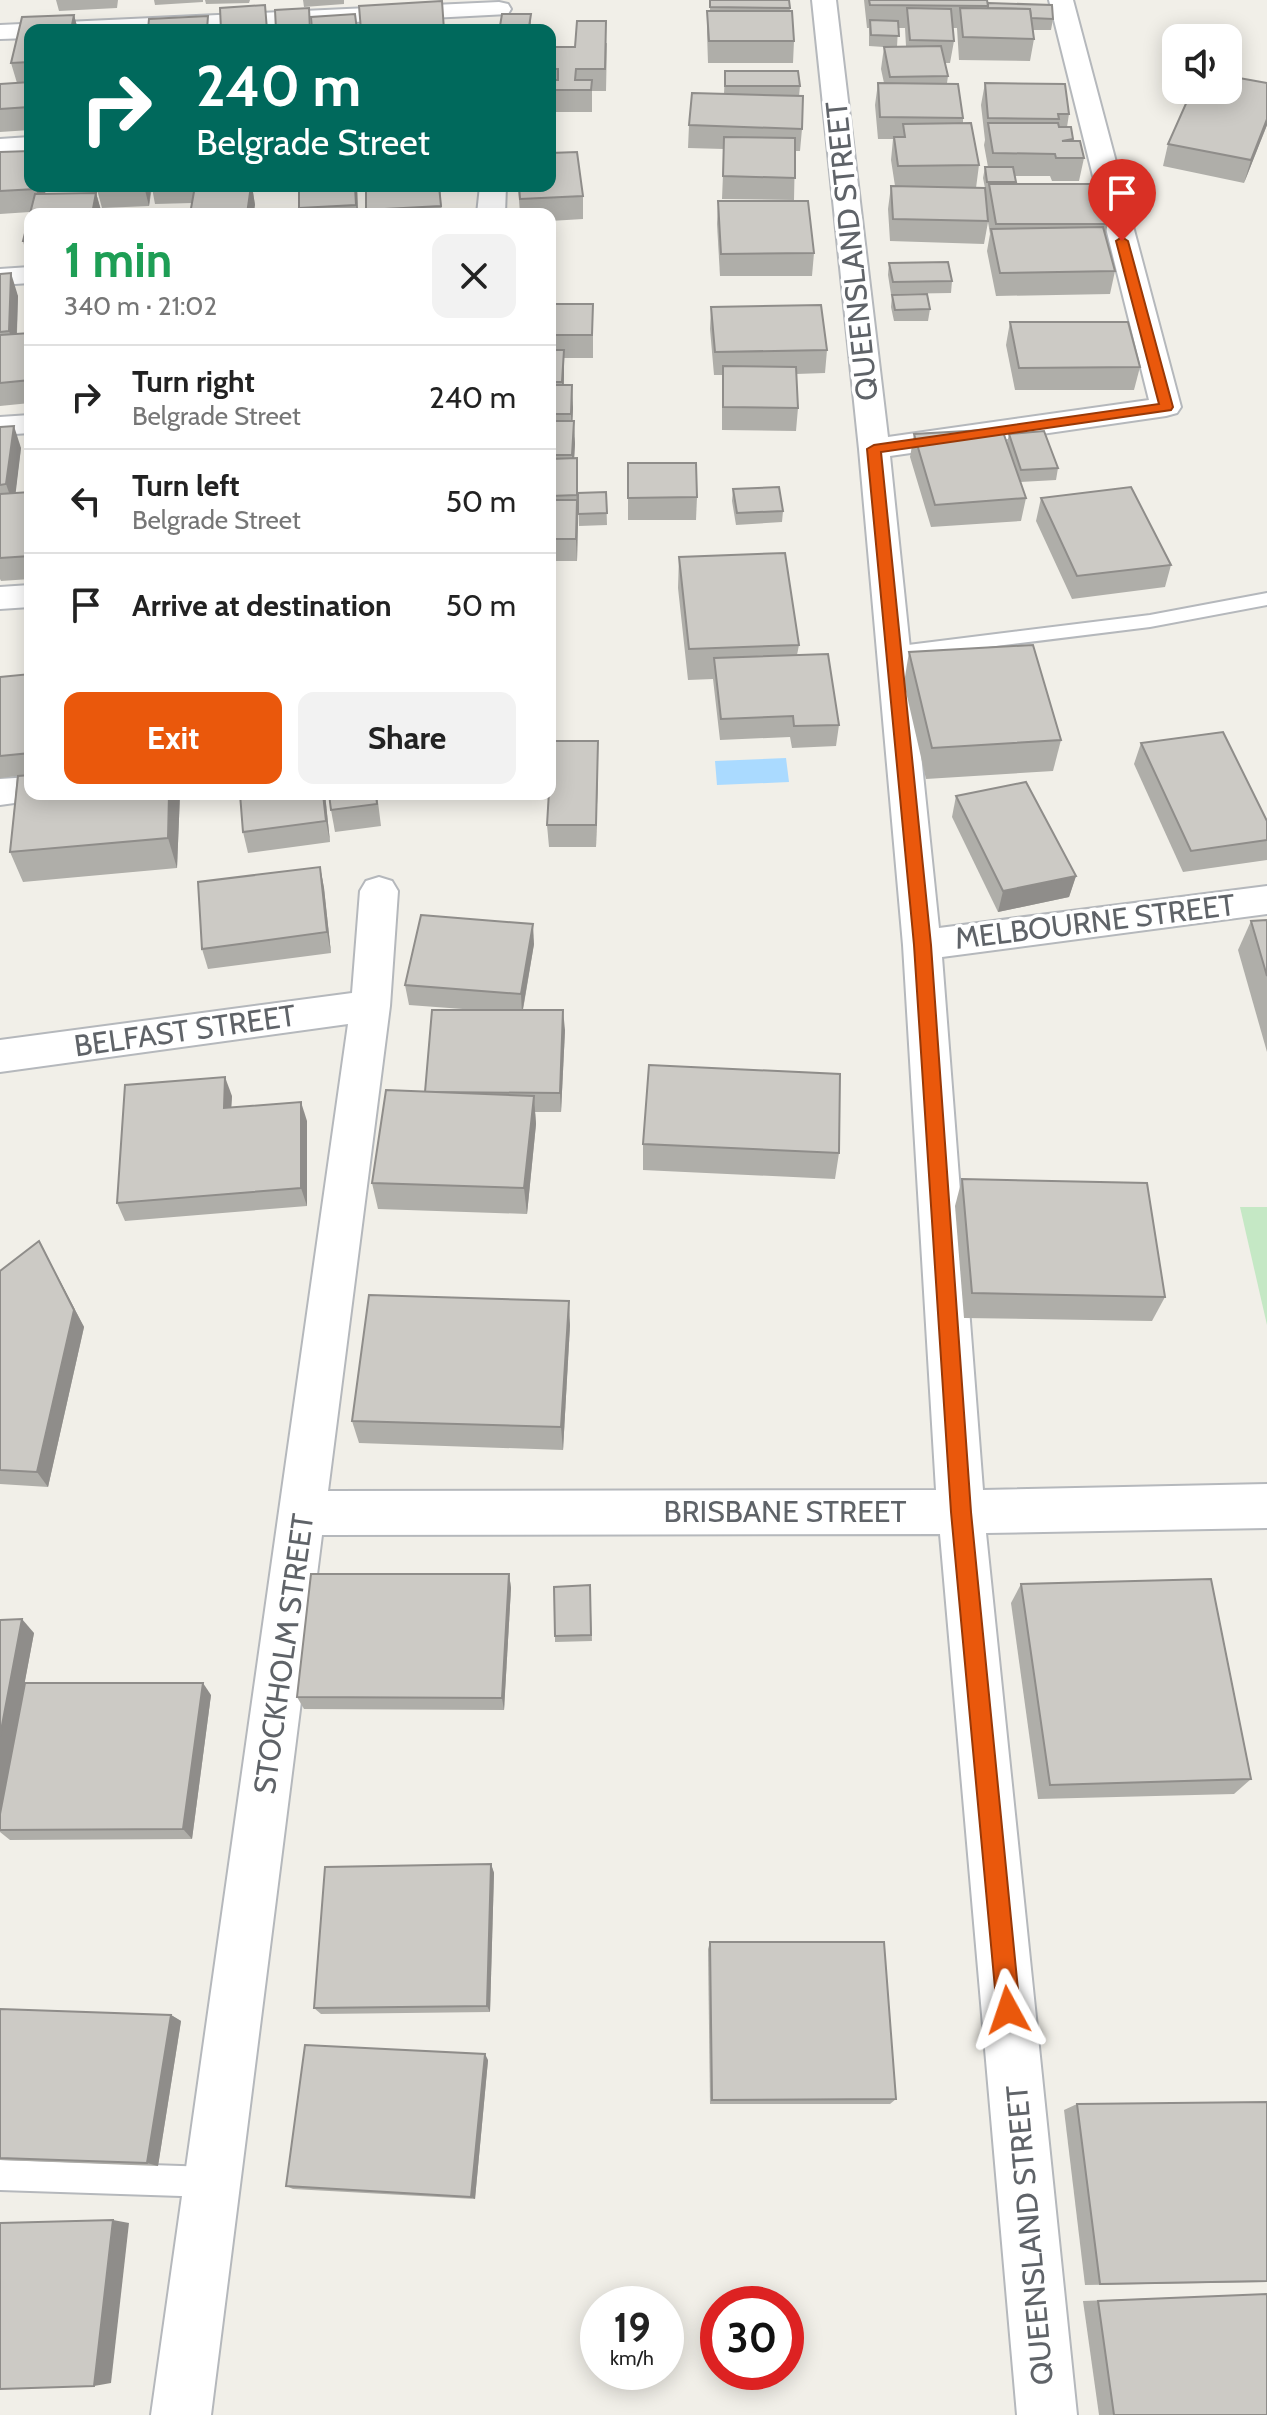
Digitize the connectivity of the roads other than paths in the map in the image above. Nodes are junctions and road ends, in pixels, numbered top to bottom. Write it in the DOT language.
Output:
graph roads {
  1 [pos="824,0"];
  2 [pos="1061,0"];
  3 [pos="499,13"];
  4 [pos="203,24"];
  5 [pos="24,31"];
  6 [pos="0,32"];
  7 [pos="24,145"];
  8 [pos="0,147"];
  9 [pos="24,275"];
  10 [pos="0,277"];
  11 [pos="24,424"];
  12 [pos="0,426"];
  13 [pos="874,449"];
  14 [pos="24,596"];
  15 [pos="0,598"];
  16 [pos="1267,599"];
  17 [pos="892,653"];
  18 [pos="24,790"];
  19 [pos="0,792"];
  20 [pos="379,891"];
  21 [pos="1267,900"];
  22 [pos="922,945"];
  23 [pos="370,1006"];
  24 [pos="0,1056"];
  25 [pos="1267,1506"];
  26 [pos="961,1512"];
  27 [pos="303,1513"];
  28 [pos="0,2175"];
  29 [pos="211,2182"];
  30 [pos="181,2415"];
  31 [pos="1047,2415"];
  1 -- 13 [label="street, QUEENSLAND STREET"];
  2 -- 13 [label="street"];
  3 -- 4 [label="street"];
  5 -- 6 [label="street"];
  7 -- 8 [label="street"];
  9 -- 10 [label="street"];
  11 -- 12 [label="street"];
  13 -- 17 [label="street, QUEENSLAND STREET"];
  14 -- 15 [label="street"];
  16 -- 17 [label="lane"];
  17 -- 22 [label="street, QUEENSLAND STREET"];
  18 -- 19 [label="street"];
  20 -- 23 [label="street, STOCKHOLM STREET"];
  21 -- 22 [label="street, MELBOURNE STREET"];
  22 -- 26 [label="street, QUEENSLAND STREET"];
  23 -- 24 [label="street, BELFAST STREET"];
  23 -- 27 [label="street, STOCKHOLM STREET"];
  25 -- 26 [label="street, BRISBANE STREET"];
  26 -- 27 [label="street, BRISBANE STREET"];
  26 -- 31 [label="street, QUEENSLAND STREET"];
  27 -- 29 [label="street, STOCKHOLM STREET"];
  28 -- 29 [label="lane"];
  29 -- 30 [label="street, STOCKHOLM STREET"];
}
